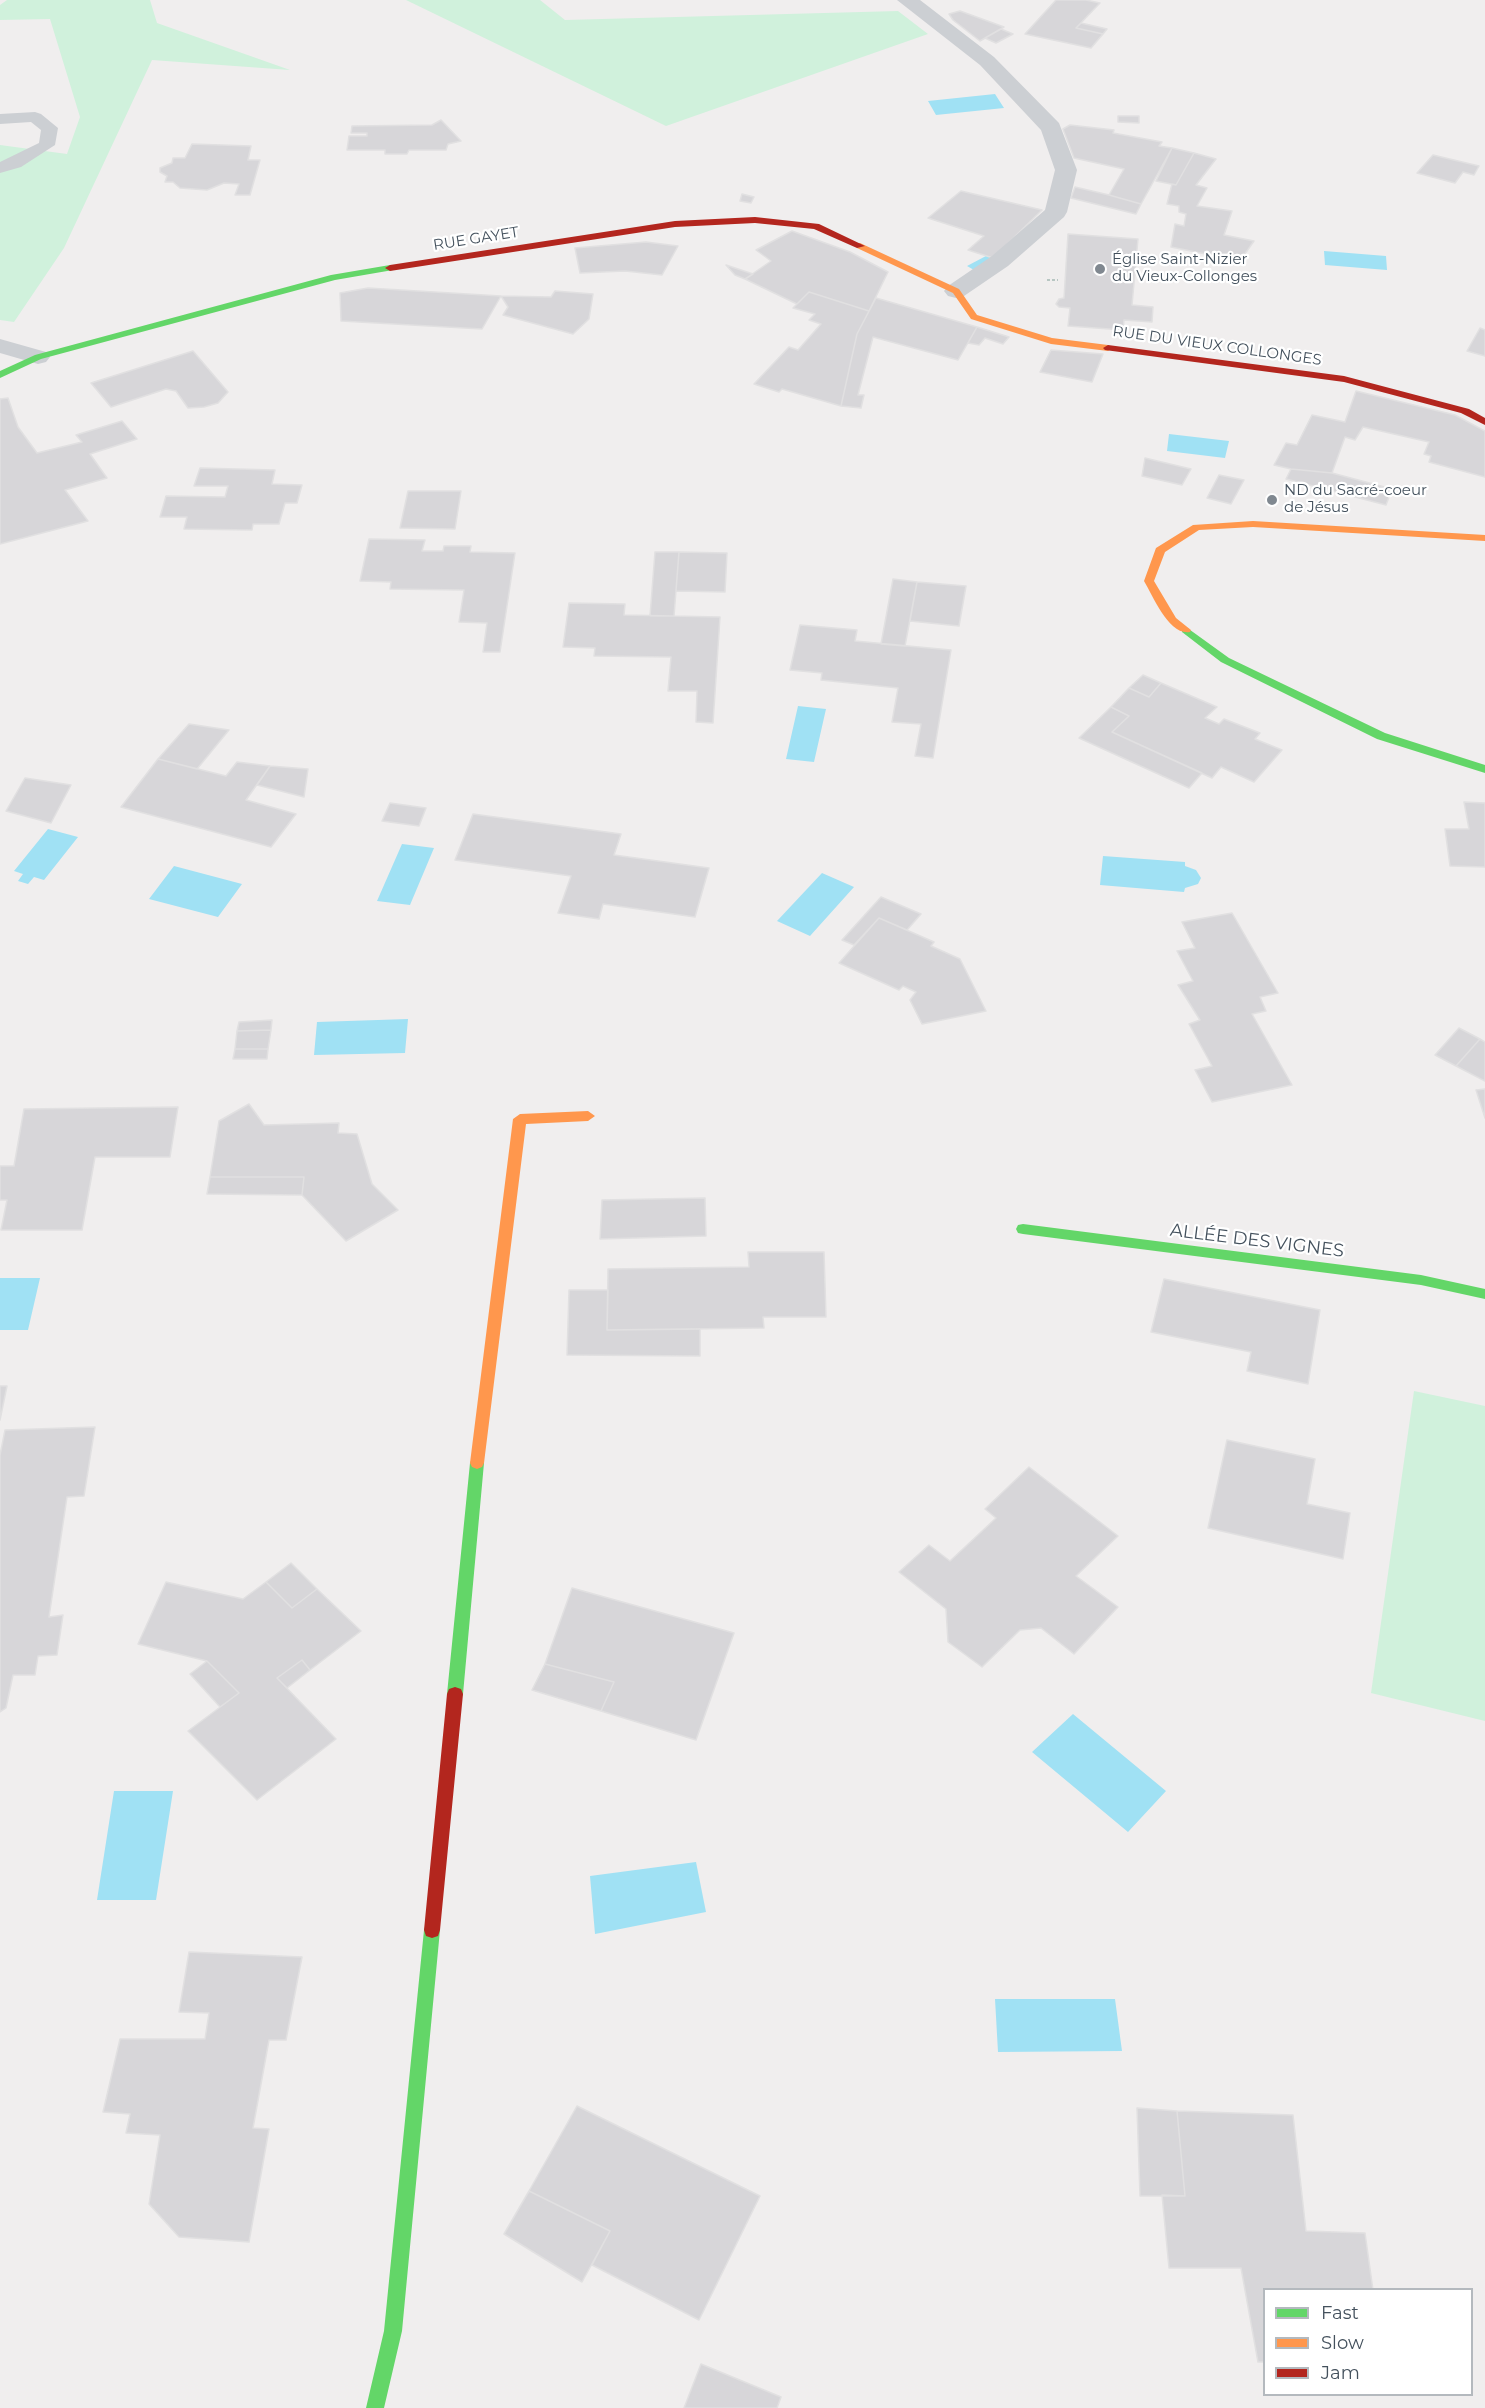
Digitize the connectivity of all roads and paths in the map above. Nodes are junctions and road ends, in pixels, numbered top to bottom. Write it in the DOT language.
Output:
graph roads {
  1 [pos="907,0"];
  2 [pos="0,119"];
  3 [pos="0,168"];
  4 [pos="956,291"];
  5 [pos="0,346"];
  6 [pos="38,357"];
  7 [pos="0,375"];
  8 [pos="1485,422"];
  9 [pos="1485,538"];
  10 [pos="1485,769"];
  11 [pos="588,1116"];
  12 [pos="1023,1229"];
  13 [pos="1485,1294"];
  14 [pos="375,2408"];
  1 -- 4 [label="street"];
  2 -- 3 [label="lane"];
  4 -- 6 [label="street, RUE GAYET"];
  4 -- 8 [label="street, RUE DU VIEUX COLLONGES"];
  5 -- 6 [label="street"];
  6 -- 7 [label="street, RUE GAYET"];
  9 -- 10 [label="street"];
  11 -- 14 [label="street"];
  12 -- 13 [label="street, ALLÉE DES VIGNES"];
}
